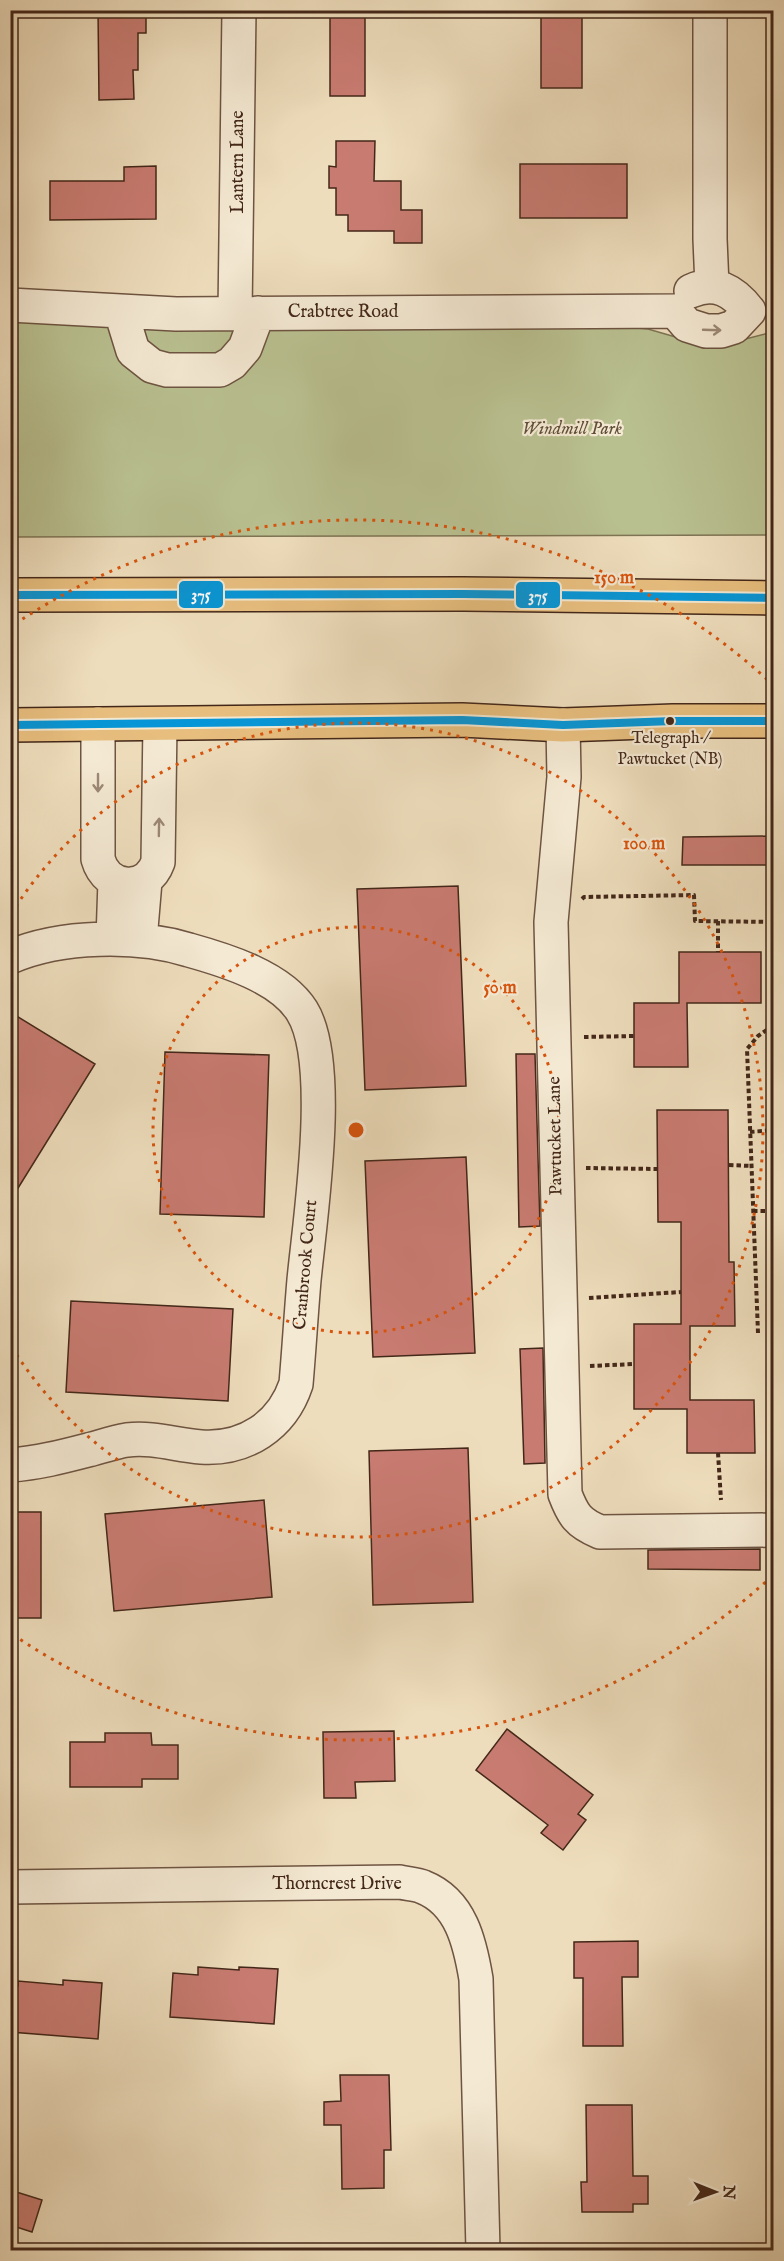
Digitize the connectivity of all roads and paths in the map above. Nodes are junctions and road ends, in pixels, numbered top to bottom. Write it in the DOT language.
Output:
graph roads {
  1 [pos="239,10"];
  2 [pos="710,10"];
  3 [pos="712,286"];
  4 [pos="10,305"];
  5 [pos="675,311"];
  6 [pos="761,311"];
  7 [pos="121,312"];
  8 [pos="247,313"];
  9 [pos="10,595"];
  10 [pos="774,598"];
  11 [pos="774,721"];
  12 [pos="99,724"];
  13 [pos="160,724"];
  14 [pos="563,724"];
  15 [pos="10,725"];
  16 [pos="130,881"];
  17 [pos="576,905"];
  18 [pos="718,921"];
  19 [pos="774,922"];
  20 [pos="127,940"];
  21 [pos="718,952"];
  22 [pos="10,957"];
  23 [pos="774,1025"];
  24 [pos="634,1036"];
  25 [pos="581,1037"];
  26 [pos="774,1130"];
  27 [pos="750,1132"];
  28 [pos="729,1165"];
  29 [pos="752,1166"];
  30 [pos="583,1168"];
  31 [pos="657,1169"];
  32 [pos="753,1211"];
  33 [pos="774,1211"];
  34 [pos="681,1292"];
  35 [pos="587,1298"];
  36 [pos="758,1333"];
  37 [pos="634,1364"];
  38 [pos="588,1366"];
  39 [pos="718,1453"];
  40 [pos="10,1465"];
  41 [pos="721,1505"];
  42 [pos="774,1530"];
  43 [pos="10,1887"];
  44 [pos="483,2250"];
  1 -- 8 [label="street, Lantern Lane"];
  2 -- 3 [label="street"];
  3 -- 5 [label="street"];
  3 -- 6 [label="street"];
  4 -- 7 [label="street, Crabtree Road"];
  5 -- 6 [label="street, one-way"];
  5 -- 8 [label="street, Crabtree Road"];
  7 -- 8 [label="street, Crabtree Road"];
  7 -- 8 [label="street, Lantern Lane"];
  9 -- 10 [label="highway"];
  11 -- 14 [label="highway"];
  12 -- 13 [label="highway"];
  12 -- 15 [label="highway"];
  12 -- 16 [label="street, one-way"];
  13 -- 14 [label="highway"];
  16 -- 13 [label="street, one-way"];
  14 -- 42 [label="street, Pawtucket Lane"];
  16 -- 20 [label="street"];
  17 -- 18 [label="path"];
  18 -- 19 [label="path"];
  18 -- 21 [label="path"];
  20 -- 22 [label="street, Cranbrook Court"];
  20 -- 40 [label="street, Cranbrook Court"];
  23 -- 27 [label="path"];
  24 -- 25 [label="path"];
  26 -- 27 [label="path"];
  27 -- 29 [label="path"];
  28 -- 29 [label="path"];
  29 -- 32 [label="path"];
  30 -- 31 [label="path"];
  32 -- 33 [label="path"];
  32 -- 36 [label="path"];
  34 -- 35 [label="path"];
  37 -- 38 [label="path"];
  39 -- 41 [label="path"];
  43 -- 44 [label="street, Thorncrest Drive"];
}
